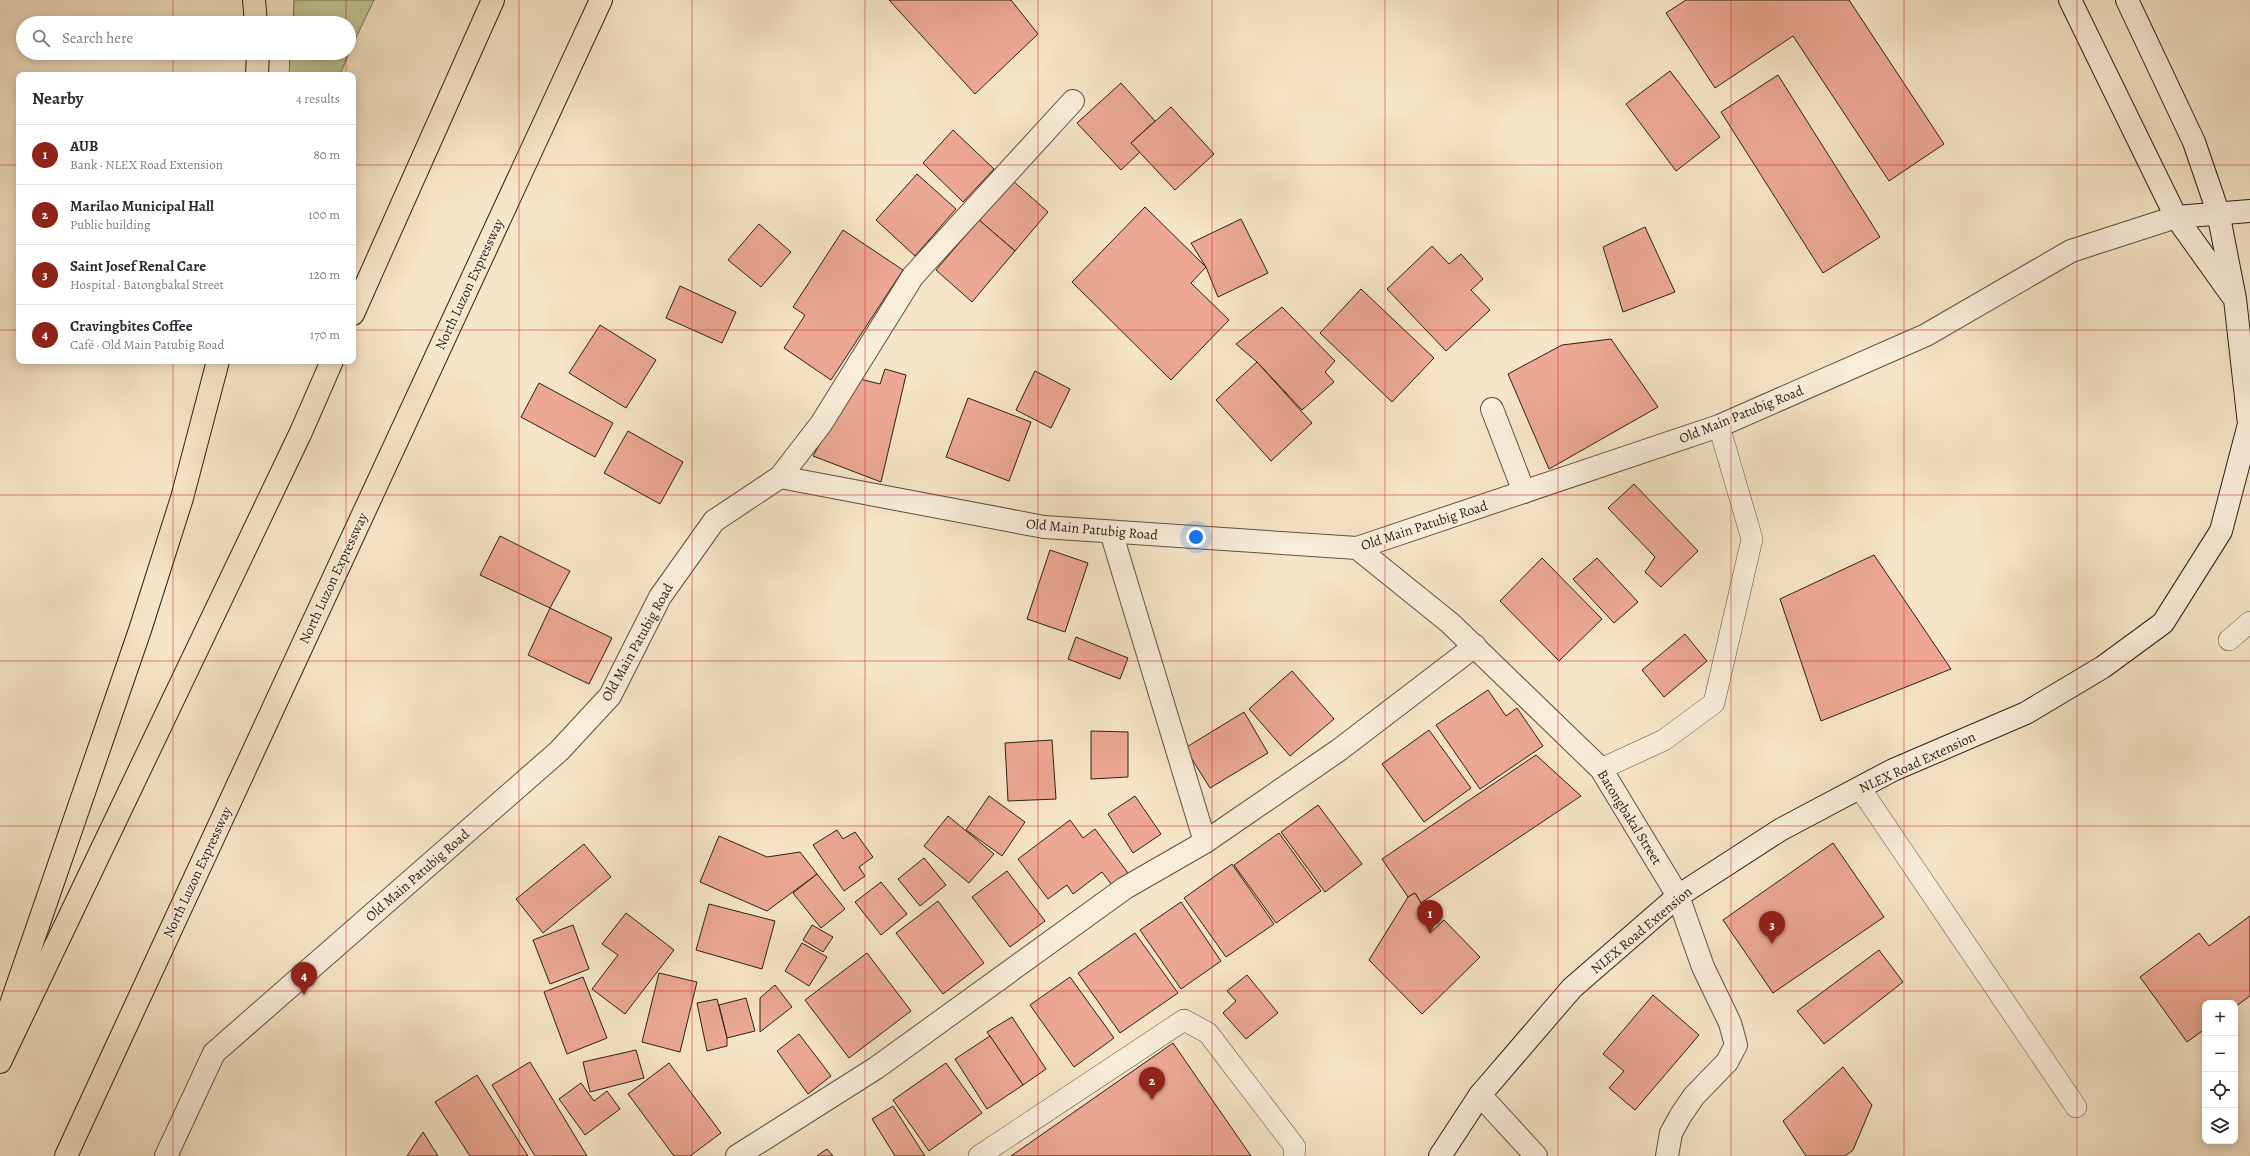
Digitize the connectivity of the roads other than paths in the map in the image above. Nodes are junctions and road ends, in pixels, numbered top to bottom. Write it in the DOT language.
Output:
graph roads {
  1 [pos="254,0"];
  2 [pos="493,0"];
  3 [pos="601,0"];
  4 [pos="2070,0"];
  5 [pos="2127,0"];
  6 [pos="255,16"];
  7 [pos="258,60"];
  8 [pos="258,72"];
  9 [pos="1073,101"];
  10 [pos="2250,211"];
  11 [pos="2218,212"];
  12 [pos="2176,217"];
  13 [pos="2235,299"];
  14 [pos="356,307"];
  15 [pos="217,364"];
  16 [pos="331,364"];
  17 [pos="1492,409"];
  18 [pos="1719,426"];
  19 [pos="780,477"];
  20 [pos="1524,492"];
  21 [pos="1111,532"];
  22 [pos="1357,548"];
  23 [pos="2250,622"];
  24 [pos="2229,640"];
  25 [pos="1475,646"];
  26 [pos="1601,769"];
  27 [pos="1860,788"];
  28 [pos="1205,842"];
  29 [pos="1678,896"];
  30 [pos="0,1036"];
  31 [pos="0,1062"];
  32 [pos="1480,1095"];
  33 [pos="2076,1107"];
  34 [pos="66,1156"];
  35 [pos="166,1156"];
  36 [pos="736,1156"];
  37 [pos="979,1156"];
  38 [pos="1294,1156"];
  39 [pos="1440,1156"];
  40 [pos="1536,1156"];
  41 [pos="1666,1156"];
  1 -- 6 [label="highway"];
  2 -- 14 [label="highway"];
  3 -- 34 [label="highway, North Luzon Expressway"];
  4 -- 12 [label="street, NLEX Road Extension"];
  5 -- 11 [label="street, NLEX Road Extension"];
  7 -- 8 [label="highway"];
  9 -- 19 [label="street"];
  10 -- 11 [label="street, Old Main Patubig Road"];
  11 -- 12 [label="street, Old Main Patubig Road"];
  11 -- 13 [label="street, NLEX Road Extension"];
  12 -- 13 [label="street, NLEX Road Extension"];
  12 -- 18 [label="street, Old Main Patubig Road"];
  13 -- 27 [label="street, NLEX Road Extension"];
  15 -- 30 [label="highway"];
  16 -- 31 [label="highway"];
  17 -- 20 [label="street"];
  18 -- 20 [label="street, Old Main Patubig Road"];
  18 -- 26 [label="lane"];
  19 -- 21 [label="street, Old Main Patubig Road"];
  19 -- 35 [label="street, Old Main Patubig Road"];
  20 -- 22 [label="street, Old Main Patubig Road"];
  21 -- 22 [label="street, Old Main Patubig Road"];
  21 -- 28 [label="street"];
  22 -- 25 [label="street, Batongbakal Street"];
  23 -- 24 [label="lane"];
  25 -- 26 [label="street, Batongbakal Street"];
  25 -- 28 [label="street"];
  26 -- 29 [label="street, Batongbakal Street"];
  27 -- 29 [label="street, NLEX Road Extension"];
  27 -- 33 [label="lane"];
  28 -- 36 [label="street"];
  29 -- 32 [label="street, NLEX Road Extension"];
  29 -- 41 [label="street, Batongbakal Street"];
  32 -- 39 [label="street, NLEX Road Extension"];
  32 -- 40 [label="street"];
  37 -- 38 [label="lane"];
}
